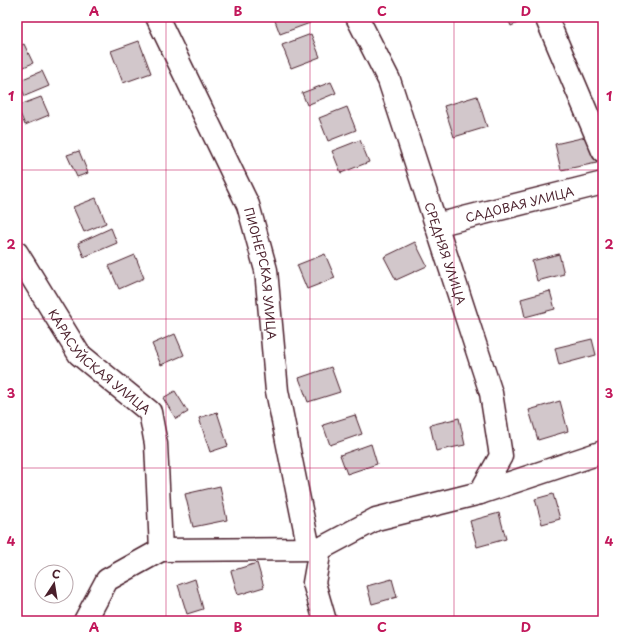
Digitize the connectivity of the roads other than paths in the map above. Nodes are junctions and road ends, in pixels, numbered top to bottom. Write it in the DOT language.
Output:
graph roads {
  1 [pos="157,17"];
  2 [pos="357,17"];
  3 [pos="546,17"];
  4 [pos="603,151"];
  5 [pos="603,183"];
  6 [pos="436,225"];
  7 [pos="17,252"];
  8 [pos="603,452"];
  9 [pos="480,493"];
  10 [pos="314,549"];
  11 [pos="161,550"];
  12 [pos="85,621"];
  13 [pos="325,621"];
  1 -- 10 [label="street, ПИОНЕРСКАЯ УЛИЦА"];
  2 -- 6 [label="street, СРЕДНЯЯ УЛИЦА"];
  3 -- 4 [label="street"];
  5 -- 6 [label="street, САДОВАЯ УЛИЦА"];
  6 -- 9 [label="street, СРЕДНЯЯ УЛИЦА"];
  7 -- 11 [label="street, КАРАСУЙСКАЯ УЛИЦА"];
  8 -- 9 [label="street"];
  9 -- 10 [label="street"];
  10 -- 11 [label="street"];
  10 -- 13 [label="street"];
  11 -- 12 [label="street"];
}
